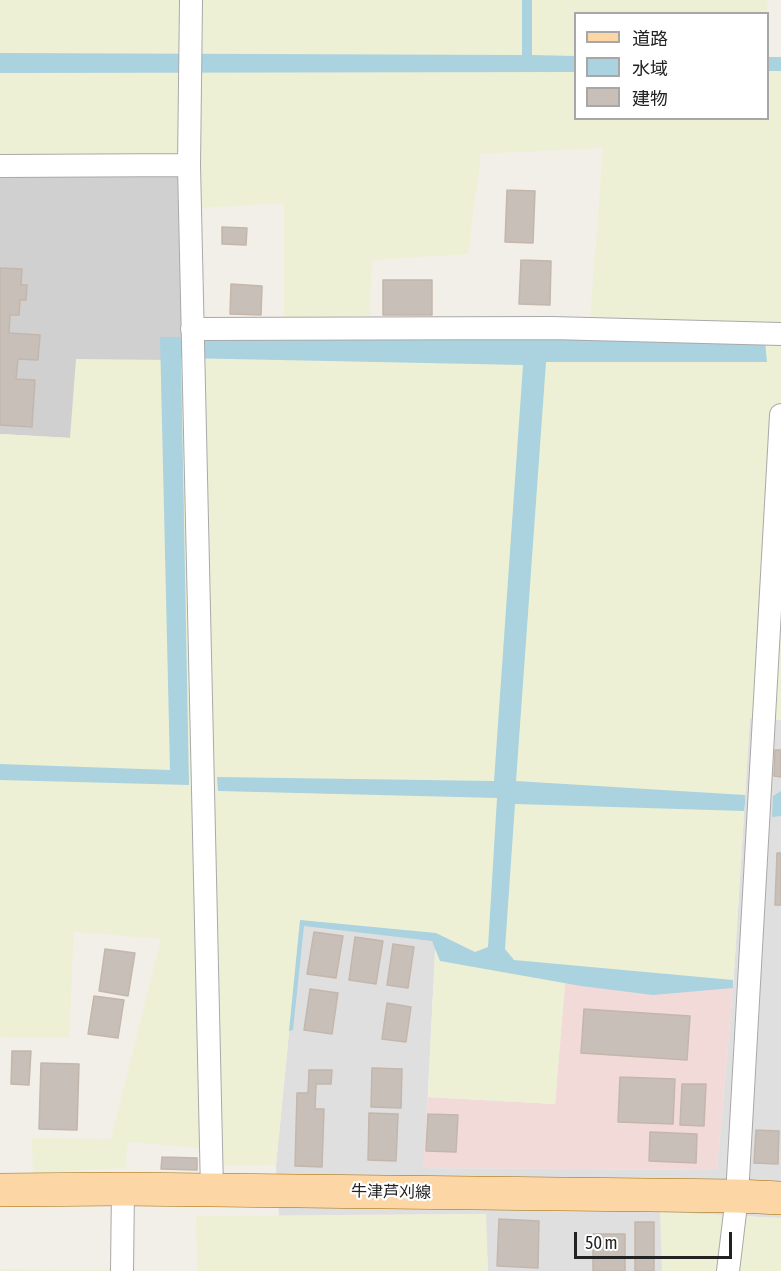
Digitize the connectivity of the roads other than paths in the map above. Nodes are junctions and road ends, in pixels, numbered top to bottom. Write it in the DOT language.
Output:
graph roads {
  1 [pos="191,0"];
  2 [pos="189,165"];
  3 [pos="0,166"];
  4 [pos="192,328"];
  5 [pos="781,334"];
  6 [pos="781,415"];
  7 [pos="123,1189"];
  8 [pos="0,1190"];
  9 [pos="212,1190"];
  10 [pos="737,1196"];
  11 [pos="781,1198"];
  12 [pos="122,1271"];
  13 [pos="728,1271"];
  1 -- 2 [label="street"];
  2 -- 3 [label="street"];
  2 -- 4 [label="street"];
  4 -- 5 [label="street"];
  4 -- 9 [label="street"];
  6 -- 10 [label="street"];
  7 -- 8 [label="main road, 牛津芦刈線"];
  7 -- 9 [label="main road, 牛津芦刈線"];
  7 -- 12 [label="street"];
  9 -- 10 [label="main road, 牛津芦刈線"];
  10 -- 11 [label="main road, 牛津芦刈線"];
  10 -- 13 [label="street"];
}
